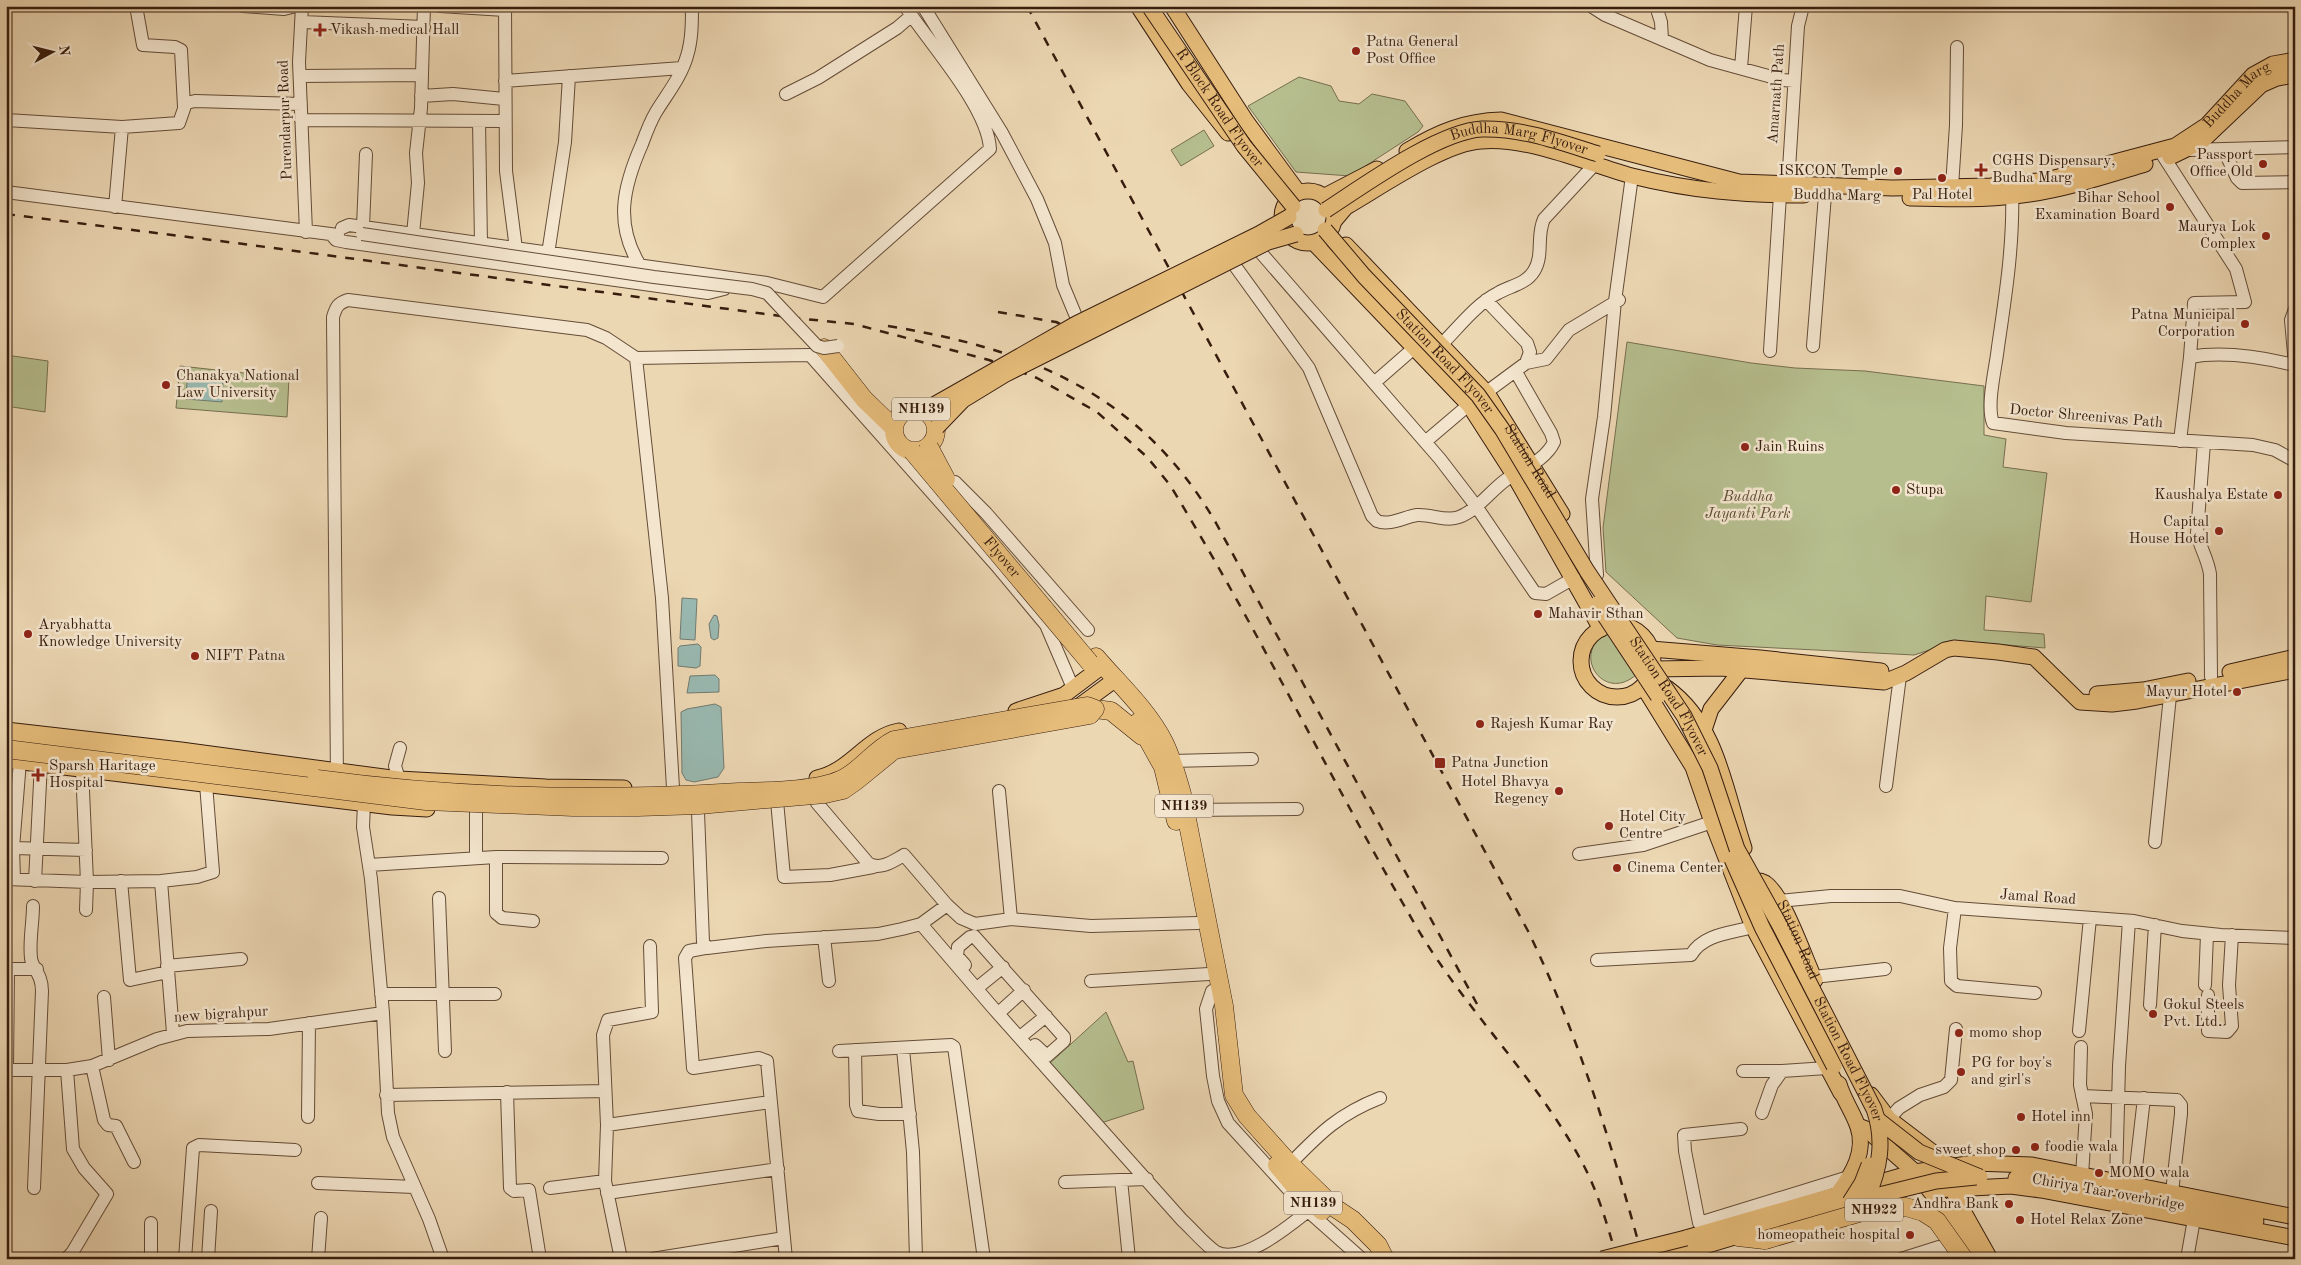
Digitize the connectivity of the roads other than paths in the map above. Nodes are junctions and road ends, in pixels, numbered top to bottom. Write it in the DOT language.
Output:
graph roads {
  1 [pos="136,6"];
  2 [pos="243,6"];
  3 [pos="296,6"];
  4 [pos="302,6"];
  5 [pos="424,6"];
  6 [pos="440,6"];
  7 [pos="692,6"];
  8 [pos="923,6"];
  9 [pos="1138,6"];
  10 [pos="1149,6"];
  11 [pos="1161,6"];
  12 [pos="1172,6"];
  13 [pos="1591,6"];
  14 [pos="1656,6"];
  15 [pos="1746,6"];
  16 [pos="1803,6"];
  17 [pos="505,8"];
  18 [pos="908,11"];
  19 [pos="302,22"];
  20 [pos="424,27"];
  21 [pos="1662,39"];
  22 [pos="1957,47"];
  23 [pos="951,51"];
  24 [pos="2295,60"];
  25 [pos="948,67"];
  26 [pos="682,68"];
  27 [pos="1741,68"];
  28 [pos="422,75"];
  29 [pos="2295,75"];
  30 [pos="300,76"];
  31 [pos="568,76"];
  32 [pos="505,81"];
  33 [pos="1794,81"];
  34 [pos="786,94"];
  35 [pos="421,96"];
  36 [pos="504,99"];
  37 [pos="301,104"];
  38 [pos="184,107"];
  39 [pos="6,120"];
  40 [pos="302,120"];
  41 [pos="420,120"];
  42 [pos="479,121"];
  43 [pos="504,121"];
  44 [pos="122,127"];
  45 [pos="2295,147"];
  46 [pos="2188,150"];
  47 [pos="2224,150"];
  48 [pos="366,154"];
  49 [pos="2162,155"];
  50 [pos="1595,164"];
  51 [pos="1635,176"];
  52 [pos="2295,182"];
  53 [pos="1730,187"];
  54 [pos="1952,187"];
  55 [pos="1784,190"];
  56 [pos="2012,190"];
  57 [pos="6,192"];
  58 [pos="1825,195"];
  59 [pos="115,207"];
  60 [pos="1292,212"];
  61 [pos="1325,223"];
  62 [pos="304,229"];
  63 [pos="362,231"];
  64 [pos="342,232"];
  65 [pos="413,234"];
  66 [pos="481,244"];
  67 [pos="516,248"];
  68 [pos="548,254"];
  69 [pos="1262,254"];
  70 [pos="641,267"];
  71 [pos="729,278"];
  72 [pos="1486,300"];
  73 [pos="1620,300"];
  74 [pos="2295,309"];
  75 [pos="1075,314"];
  76 [pos="1441,344"];
  77 [pos="1813,346"];
  78 [pos="831,347"];
  79 [pos="1414,348"];
  80 [pos="1770,351"];
  81 [pos="2190,357"];
  82 [pos="636,358"];
  83 [pos="1526,363"];
  84 [pos="2294,365"];
  85 [pos="1516,372"];
  86 [pos="1374,383"];
  87 [pos="1487,393"];
  88 [pos="1469,405"];
  89 [pos="925,410"];
  90 [pos="895,423"];
  91 [pos="937,427"];
  92 [pos="2180,441"];
  93 [pos="1426,442"];
  94 [pos="2204,443"];
  95 [pos="920,449"];
  96 [pos="2295,460"];
  97 [pos="1532,464"];
  98 [pos="1514,475"];
  99 [pos="928,488"];
  100 [pos="1476,506"];
  101 [pos="1597,575"];
  102 [pos="1574,578"];
  103 [pos="1609,627"];
  104 [pos="1088,630"];
  105 [pos="1651,649"];
  106 [pos="2295,657"];
  107 [pos="1097,664"];
  108 [pos="1742,670"];
  109 [pos="2295,670"];
  110 [pos="1649,677"];
  111 [pos="1898,677"];
  112 [pos="2210,677"];
  113 [pos="1112,683"];
  114 [pos="1073,688"];
  115 [pos="2074,696"];
  116 [pos="2170,696"];
  117 [pos="1095,709"];
  118 [pos="992,716"];
  119 [pos="6,730"];
  120 [pos="1704,730"];
  121 [pos="6,740"];
  122 [pos="995,740"];
  123 [pos="1156,740"];
  124 [pos="400,748"];
  125 [pos="6,749"];
  126 [pos="1252,759"];
  127 [pos="13,760"];
  128 [pos="1172,761"];
  129 [pos="42,763"];
  130 [pos="82,768"];
  131 [pos="337,771"];
  132 [pos="810,780"];
  133 [pos="775,782"];
  134 [pos="206,784"];
  135 [pos="391,784"];
  136 [pos="1886,786"];
  137 [pos="673,788"];
  138 [pos="1000,791"];
  139 [pos="336,800"];
  140 [pos="364,803"];
  141 [pos="817,803"];
  142 [pos="778,807"];
  143 [pos="1297,809"];
  144 [pos="1185,810"];
  145 [pos="476,811"];
  146 [pos="698,812"];
  147 [pos="1712,822"];
  148 [pos="2155,842"];
  149 [pos="13,848"];
  150 [pos="36,848"];
  151 [pos="86,850"];
  152 [pos="1580,854"];
  153 [pos="496,856"];
  154 [pos="476,858"];
  155 [pos="662,858"];
  156 [pos="369,865"];
  157 [pos="873,866"];
  158 [pos="10,879"];
  159 [pos="161,880"];
  160 [pos="1757,880"];
  161 [pos="35,881"];
  162 [pos="121,881"];
  163 [pos="87,882"];
  164 [pos="1737,886"];
  165 [pos="439,898"];
  166 [pos="1780,902"];
  167 [pos="947,905"];
  168 [pos="33,906"];
  169 [pos="1954,908"];
  170 [pos="86,910"];
  171 [pos="2090,918"];
  172 [pos="1011,919"];
  173 [pos="533,921"];
  174 [pos="2129,921"];
  175 [pos="1198,923"];
  176 [pos="921,924"];
  177 [pos="2155,925"];
  178 [pos="1753,927"];
  179 [pos="2207,934"];
  180 [pos="2232,935"];
  181 [pos="824,937"];
  182 [pos="2295,938"];
  183 [pos="650,946"];
  184 [pos="705,948"];
  185 [pos="241,959"];
  186 [pos="1597,960"];
  187 [pos="1003,966"];
  188 [pos="1885,968"];
  189 [pos="7,969"];
  190 [pos="37,969"];
  191 [pos="167,969"];
  192 [pos="1814,976"];
  193 [pos="829,981"];
  194 [pos="1091,981"];
  195 [pos="1210,982"];
  196 [pos="982,984"];
  197 [pos="1024,990"];
  198 [pos="2034,993"];
  199 [pos="381,994"];
  200 [pos="442,994"];
  201 [pos="495,994"];
  202 [pos="104,997"];
  203 [pos="2150,1005"];
  204 [pos="999,1008"];
  205 [pos="383,1013"];
  206 [pos="1046,1016"];
  207 [pos="309,1023"];
  208 [pos="1956,1029"];
  209 [pos="2080,1031"];
  210 [pos="173,1033"];
  211 [pos="1025,1033"];
  212 [pos="2081,1047"];
  213 [pos="903,1049"];
  214 [pos="855,1050"];
  215 [pos="445,1051"];
  216 [pos="839,1051"];
  217 [pos="109,1060"];
  218 [pos="92,1066"];
  219 [pos="1830,1067"];
  220 [pos="7,1070"];
  221 [pos="40,1070"];
  222 [pos="67,1070"];
  223 [pos="1743,1071"];
  224 [pos="1782,1071"];
  225 [pos="605,1091"];
  226 [pos="507,1092"];
  227 [pos="386,1095"];
  228 [pos="2082,1096"];
  229 [pos="2119,1097"];
  230 [pos="1380,1098"];
  231 [pos="2144,1098"];
  232 [pos="770,1102"];
  233 [pos="1762,1113"];
  234 [pos="910,1114"];
  235 [pos="308,1117"];
  236 [pos="1884,1119"];
  237 [pos="607,1125"];
  238 [pos="1858,1126"];
  239 [pos="1741,1129"];
  240 [pos="295,1150"];
  241 [pos="134,1162"];
  242 [pos="1290,1164"];
  243 [pos="1944,1167"];
  244 [pos="778,1169"];
  245 [pos="1915,1172"];
  246 [pos="2082,1174"];
  247 [pos="1852,1176"];
  248 [pos="1980,1177"];
  249 [pos="1147,1179"];
  250 [pos="1121,1180"];
  251 [pos="2116,1181"];
  252 [pos="1065,1182"];
  253 [pos="318,1183"];
  254 [pos="2134,1185"];
  255 [pos="414,1187"];
  256 [pos="606,1187"];
  257 [pos="1953,1187"];
  258 [pos="34,1188"];
  259 [pos="550,1188"];
  260 [pos="1931,1190"];
  261 [pos="2172,1192"];
  262 [pos="1844,1197"];
  263 [pos="1867,1198"];
  264 [pos="211,1211"];
  265 [pos="1308,1211"];
  266 [pos="2295,1217"];
  267 [pos="321,1218"];
  268 [pos="2194,1219"];
  269 [pos="152,1223"];
  270 [pos="2295,1228"];
  271 [pos="1738,1237"];
  272 [pos="1963,1237"];
  273 [pos="784,1238"];
  274 [pos="2295,1238"];
  275 [pos="1938,1247"];
  276 [pos="72,1257"];
  277 [pos="1905,1258"];
  278 [pos="151,1259"];
  279 [pos="185,1259"];
  280 [pos="208,1259"];
  281 [pos="318,1259"];
  282 [pos="443,1259"];
  283 [pos="540,1259"];
  284 [pos="621,1259"];
  285 [pos="652,1259"];
  286 [pos="786,1259"];
  287 [pos="916,1259"];
  288 [pos="984,1259"];
  289 [pos="1129,1259"];
  290 [pos="1362,1259"];
  291 [pos="1373,1259"];
  292 [pos="1385,1259"];
  293 [pos="1602,1259"];
  294 [pos="1661,1259"];
  295 [pos="1949,1259"];
  296 [pos="1964,1259"];
  297 [pos="1977,1259"];
  298 [pos="1990,1259"];
  299 [pos="2187,1259"];
  1 -- 38 [label="street"];
  2 -- 3 [label="street"];
  4 -- 19 [label="street, Purendarpur Road"];
  5 -- 20 [label="street"];
  6 -- 17 [label="street"];
  7 -- 26 [label="street"];
  8 -- 23 [label="street"];
  9 -- 60 [label="main road"];
  10 -- 60 [label="main road, R Block Road Flyover, bridge"];
  11 -- 60 [label="main road, R Block Road Flyover"];
  12 -- 60 [label="main road"];
  13 -- 21 [label="street"];
  14 -- 21 [label="street"];
  15 -- 27 [label="street"];
  16 -- 33 [label="street, Amarnath Path"];
  17 -- 32 [label="street"];
  18 -- 25 [label="street"];
  18 -- 34 [label="street"];
  19 -- 20 [label="street"];
  19 -- 30 [label="street, Purendarpur Road"];
  20 -- 28 [label="street"];
  21 -- 27 [label="street"];
  22 -- 54 [label="street"];
  23 -- 25 [label="street"];
  23 -- 75 [label="street"];
  24 -- 49 [label="main road, Buddha Marg"];
  25 -- 71 [label="street"];
  26 -- 31 [label="street"];
  26 -- 70 [label="street"];
  27 -- 33 [label="street"];
  28 -- 30 [label="street"];
  28 -- 35 [label="street"];
  29 -- 46 [label="main road, Buddha Marg"];
  30 -- 37 [label="street, Purendarpur Road"];
  31 -- 32 [label="street"];
  31 -- 68 [label="street"];
  32 -- 36 [label="street"];
  33 -- 55 [label="street, Amarnath Path"];
  35 -- 36 [label="street"];
  35 -- 41 [label="street"];
  36 -- 43 [label="street"];
  37 -- 38 [label="street"];
  37 -- 40 [label="street, Purendarpur Road"];
  38 -- 44 [label="street"];
  39 -- 44 [label="street"];
  40 -- 41 [label="street"];
  40 -- 62 [label="street, Purendarpur Road"];
  41 -- 42 [label="street"];
  41 -- 65 [label="street"];
  42 -- 43 [label="street"];
  42 -- 66 [label="street"];
  43 -- 67 [label="street"];
  44 -- 59 [label="street"];
  45 -- 47 [label="street"];
  46 -- 47 [label="street"];
  46 -- 49 [label="main road, Buddha Marg"];
  47 -- 52 [label="street"];
  48 -- 63 [label="street"];
  49 -- 56 [label="main road, Buddha Marg"];
  49 -- 81 [label="street"];
  50 -- 51 [label="main road"];
  50 -- 61 [label="main road"];
  50 -- 72 [label="street"];
  51 -- 53 [label="main road"];
  51 -- 73 [label="street"];
  53 -- 55 [label="main road, Buddha Marg"];
  53 -- 61 [label="main road, Buddha Marg Flyover, bridge"];
  53 -- 61 [label="main road"];
  54 -- 55 [label="main road, Buddha Marg"];
  54 -- 56 [label="main road, Buddha Marg"];
  55 -- 58 [label="main road, Buddha Marg"];
  55 -- 80 [label="street, Amarnath Path"];
  56 -- 58 [label="main road, Buddha Marg"];
  56 -- 92 [label="street, Doctor Shreenivas Path"];
  57 -- 59 [label="street"];
  58 -- 77 [label="street"];
  59 -- 62 [label="street"];
  60 -- 61 [label="main road"];
  60 -- 61 [label="main road, Station Road Flyover"];
  60 -- 89 [label="main road, bridge"];
  60 -- 91 [label="main road, bridge"];
  60 -- 100 [label="street"];
  61 -- 76 [label="main road, Station Road"];
  61 -- 79 [label="main road"];
  61 -- 219 [label="main road, Station Road Flyover, bridge"];
  61 -- 236 [label="main road, Station Road Flyover, bridge"];
  62 -- 64 [label="street"];
  63 -- 64 [label="street"];
  63 -- 65 [label="street"];
  63 -- 78 [label="street, bridge"];
  64 -- 71 [label="street"];
  65 -- 66 [label="street"];
  66 -- 67 [label="street"];
  67 -- 68 [label="street"];
  68 -- 70 [label="street"];
  69 -- 86 [label="street"];
  70 -- 71 [label="street"];
  72 -- 76 [label="street"];
  72 -- 83 [label="street"];
  73 -- 83 [label="street"];
  73 -- 101 [label="street"];
  74 -- 84 [label="street"];
  76 -- 87 [label="main road, Station Road"];
  78 -- 90 [label="highway, NH139"];
  79 -- 86 [label="street"];
  79 -- 88 [label="main road"];
  81 -- 84 [label="street"];
  81 -- 92 [label="street"];
  82 -- 99 [label="street"];
  82 -- 131 [label="street"];
  82 -- 137 [label="street"];
  83 -- 85 [label="street"];
  85 -- 87 [label="street"];
  85 -- 97 [label="street"];
  86 -- 93 [label="street"];
  87 -- 88 [label="street"];
  87 -- 97 [label="main road, Station Road"];
  88 -- 93 [label="street"];
  88 -- 98 [label="main road"];
  89 -- 90 [label="highway, NH139"];
  89 -- 91 [label="highway, NH139"];
  90 -- 95 [label="highway, Flyover / NH139"];
  91 -- 95 [label="highway, NH139"];
  92 -- 94 [label="street, Doctor Shreenivas Path"];
  93 -- 100 [label="street"];
  94 -- 96 [label="street, Doctor Shreenivas Path"];
  94 -- 112 [label="street"];
  95 -- 107 [label="highway, Flyover / NH139, bridge"];
  97 -- 98 [label="street"];
  97 -- 101 [label="main road, Station Road"];
  98 -- 100 [label="street"];
  98 -- 102 [label="main road"];
  99 -- 104 [label="street"];
  99 -- 114 [label="street"];
  100 -- 102 [label="street"];
  101 -- 103 [label="main road, Station Road"];
  102 -- 103 [label="main road"];
  103 -- 105 [label="main road"];
  103 -- 110 [label="main road"];
  105 -- 110 [label="main road"];
  105 -- 111 [label="main road"];
  106 -- 112 [label="main road"];
  107 -- 113 [label="highway, NH139"];
  107 -- 114 [label="main road"];
  108 -- 110 [label="main road"];
  108 -- 111 [label="main road"];
  108 -- 120 [label="main road"];
  109 -- 116 [label="main road"];
  110 -- 120 [label="main road"];
  110 -- 147 [label="main road"];
  111 -- 115 [label="main road"];
  111 -- 136 [label="street"];
  112 -- 115 [label="main road"];
  113 -- 122 [label="main road"];
  113 -- 123 [label="highway, NH139"];
  114 -- 118 [label="main road"];
  115 -- 116 [label="main road"];
  116 -- 148 [label="street"];
  117 -- 123 [label="highway"];
  117 -- 125 [label="highway, bridge"];
  117 -- 135 [label="highway, bridge"];
  118 -- 122 [label="main road"];
  118 -- 132 [label="main road"];
  119 -- 131 [label="main road"];
  120 -- 160 [label="main road"];
  121 -- 135 [label="highway, bridge"];
  122 -- 141 [label="main road"];
  123 -- 128 [label="highway, NH139"];
  123 -- 175 [label="highway, NH139"];
  124 -- 135 [label="street"];
  126 -- 128 [label="street"];
  127 -- 129 [label="main road"];
  127 -- 149 [label="street"];
  128 -- 144 [label="highway, NH139"];
  129 -- 130 [label="main road"];
  129 -- 150 [label="street"];
  130 -- 134 [label="main road"];
  130 -- 151 [label="street"];
  131 -- 135 [label="main road"];
  131 -- 139 [label="street"];
  132 -- 133 [label="main road"];
  132 -- 141 [label="street"];
  133 -- 137 [label="main road"];
  133 -- 142 [label="street"];
  134 -- 139 [label="main road"];
  134 -- 159 [label="street"];
  135 -- 137 [label="main road"];
  138 -- 172 [label="street"];
  139 -- 140 [label="main road"];
  140 -- 145 [label="main road"];
  140 -- 156 [label="street"];
  141 -- 142 [label="main road"];
  141 -- 157 [label="street"];
  142 -- 146 [label="main road"];
  142 -- 157 [label="street"];
  143 -- 144 [label="street"];
  144 -- 242 [label="highway, NH139"];
  145 -- 146 [label="main road"];
  145 -- 154 [label="street"];
  146 -- 184 [label="street"];
  147 -- 152 [label="street"];
  147 -- 164 [label="main road"];
  149 -- 150 [label="street"];
  149 -- 158 [label="street"];
  150 -- 151 [label="street"];
  150 -- 161 [label="street"];
  151 -- 163 [label="street"];
  153 -- 154 [label="street"];
  153 -- 155 [label="street"];
  153 -- 173 [label="street"];
  154 -- 156 [label="street"];
  156 -- 199 [label="street"];
  157 -- 167 [label="street"];
  158 -- 161 [label="street"];
  159 -- 162 [label="street"];
  159 -- 191 [label="street"];
  160 -- 164 [label="main road"];
  160 -- 166 [label="main road, Station Road"];
  160 -- 262 [label="main road, bridge"];
  161 -- 163 [label="street"];
  162 -- 163 [label="street"];
  162 -- 191 [label="street"];
  163 -- 170 [label="street"];
  164 -- 178 [label="main road"];
  165 -- 200 [label="street"];
  166 -- 169 [label="street, Jamal Road"];
  166 -- 192 [label="main road, Station Road"];
  167 -- 172 [label="street"];
  167 -- 176 [label="street"];
  168 -- 190 [label="street"];
  169 -- 171 [label="street, Jamal Road"];
  169 -- 198 [label="street"];
  171 -- 174 [label="street, Jamal Road"];
  171 -- 209 [label="street"];
  172 -- 175 [label="street"];
  174 -- 177 [label="street, Jamal Road"];
  174 -- 229 [label="street"];
  175 -- 195 [label="highway, NH139"];
  176 -- 181 [label="street"];
  176 -- 204 [label="street"];
  177 -- 179 [label="street, Jamal Road"];
  177 -- 203 [label="street"];
  178 -- 186 [label="street"];
  178 -- 219 [label="main road"];
  179 -- 180 [label="street, Jamal Road"];
  179 -- 180 [label="street"];
  180 -- 182 [label="street, Jamal Road"];
  181 -- 184 [label="street"];
  181 -- 193 [label="street"];
  183 -- 225 [label="street"];
  184 -- 232 [label="street"];
  185 -- 191 [label="street"];
  187 -- 196 [label="street"];
  187 -- 196 [label="street"];
  187 -- 197 [label="street"];
  188 -- 192 [label="street"];
  189 -- 190 [label="street"];
  189 -- 220 [label="street"];
  190 -- 221 [label="street"];
  191 -- 210 [label="street"];
  192 -- 236 [label="main road, Station Road"];
  194 -- 195 [label="street"];
  195 -- 265 [label="street"];
  195 -- 291 [label="highway, NH139"];
  196 -- 204 [label="street"];
  197 -- 204 [label="street"];
  197 -- 206 [label="street"];
  199 -- 200 [label="street"];
  199 -- 205 [label="street"];
  200 -- 201 [label="street"];
  200 -- 215 [label="street"];
  202 -- 217 [label="street"];
  204 -- 211 [label="street"];
  204 -- 249 [label="street"];
  205 -- 207 [label="street, new bigrahpur"];
  205 -- 227 [label="street"];
  206 -- 211 [label="street"];
  206 -- 211 [label="street"];
  207 -- 210 [label="street, new bigrahpur"];
  207 -- 235 [label="street"];
  208 -- 236 [label="street"];
  210 -- 217 [label="street, new bigrahpur"];
  212 -- 228 [label="street"];
  213 -- 214 [label="street"];
  213 -- 234 [label="street"];
  213 -- 288 [label="street"];
  214 -- 216 [label="street"];
  214 -- 234 [label="street"];
  217 -- 218 [label="street, new bigrahpur"];
  218 -- 222 [label="street, new bigrahpur"];
  218 -- 241 [label="street"];
  219 -- 224 [label="street"];
  219 -- 238 [label="main road, Station Road Flyover"];
  220 -- 221 [label="street, new bigrahpur"];
  221 -- 222 [label="street, new bigrahpur"];
  221 -- 258 [label="street"];
  222 -- 276 [label="street"];
  223 -- 224 [label="street"];
  224 -- 233 [label="street"];
  225 -- 226 [label="street"];
  225 -- 237 [label="street"];
  226 -- 227 [label="street"];
  226 -- 283 [label="street"];
  227 -- 255 [label="street"];
  228 -- 229 [label="street"];
  228 -- 246 [label="street"];
  229 -- 231 [label="street"];
  229 -- 251 [label="street"];
  230 -- 242 [label="street"];
  231 -- 254 [label="street"];
  231 -- 261 [label="street"];
  232 -- 237 [label="street"];
  232 -- 244 [label="street"];
  234 -- 287 [label="street"];
  236 -- 243 [label="main road, Station Road"];
  236 -- 248 [label="main road, bridge"];
  236 -- 263 [label="main road, Station Road Flyover, bridge"];
  237 -- 256 [label="street"];
  238 -- 245 [label="main road"];
  238 -- 247 [label="main road"];
  239 -- 247 [label="street"];
  240 -- 279 [label="street"];
  242 -- 292 [label="highway, NH139"];
  243 -- 245 [label="main road, NH922"];
  243 -- 246 [label="main road, NH922"];
  243 -- 257 [label="main road, Station Road"];
  244 -- 256 [label="street"];
  244 -- 273 [label="street"];
  245 -- 260 [label="main road"];
  245 -- 262 [label="main road, NH922"];
  246 -- 251 [label="main road, NH922"];
  247 -- 262 [label="main road"];
  248 -- 263 [label="main road, Chiriya Taar overbridge, bridge"];
  248 -- 270 [label="main road, Chiriya Taar overbridge"];
  249 -- 250 [label="street"];
  249 -- 265 [label="street"];
  250 -- 252 [label="street"];
  250 -- 289 [label="street"];
  251 -- 254 [label="main road, NH922"];
  253 -- 255 [label="street"];
  254 -- 261 [label="main road, NH922"];
  255 -- 282 [label="street"];
  256 -- 259 [label="street"];
  256 -- 284 [label="street"];
  257 -- 260 [label="main road"];
  257 -- 268 [label="main road"];
  257 -- 298 [label="main road, Station Road"];
  260 -- 272 [label="main road"];
  261 -- 266 [label="main road, NH922"];
  262 -- 263 [label="main road, Chiriya Taar overbridge, bridge"];
  262 -- 271 [label="main road, Chiriya Taar overbridge"];
  262 -- 293 [label="main road, Chiriya Taar overbridge / NH922, bridge"];
  264 -- 280 [label="street"];
  265 -- 290 [label="street"];
  267 -- 281 [label="street"];
  268 -- 274 [label="main road"];
  268 -- 299 [label="street"];
  269 -- 278 [label="street"];
  271 -- 294 [label="main road, Chiriya Taar overbridge / NH922"];
  271 -- 296 [label="highway, NH922, bridge"];
  272 -- 275 [label="street"];
  272 -- 297 [label="main road"];
  273 -- 285 [label="street"];
  273 -- 286 [label="street"];
  275 -- 277 [label="street"];
  275 -- 295 [label="street"];
}
